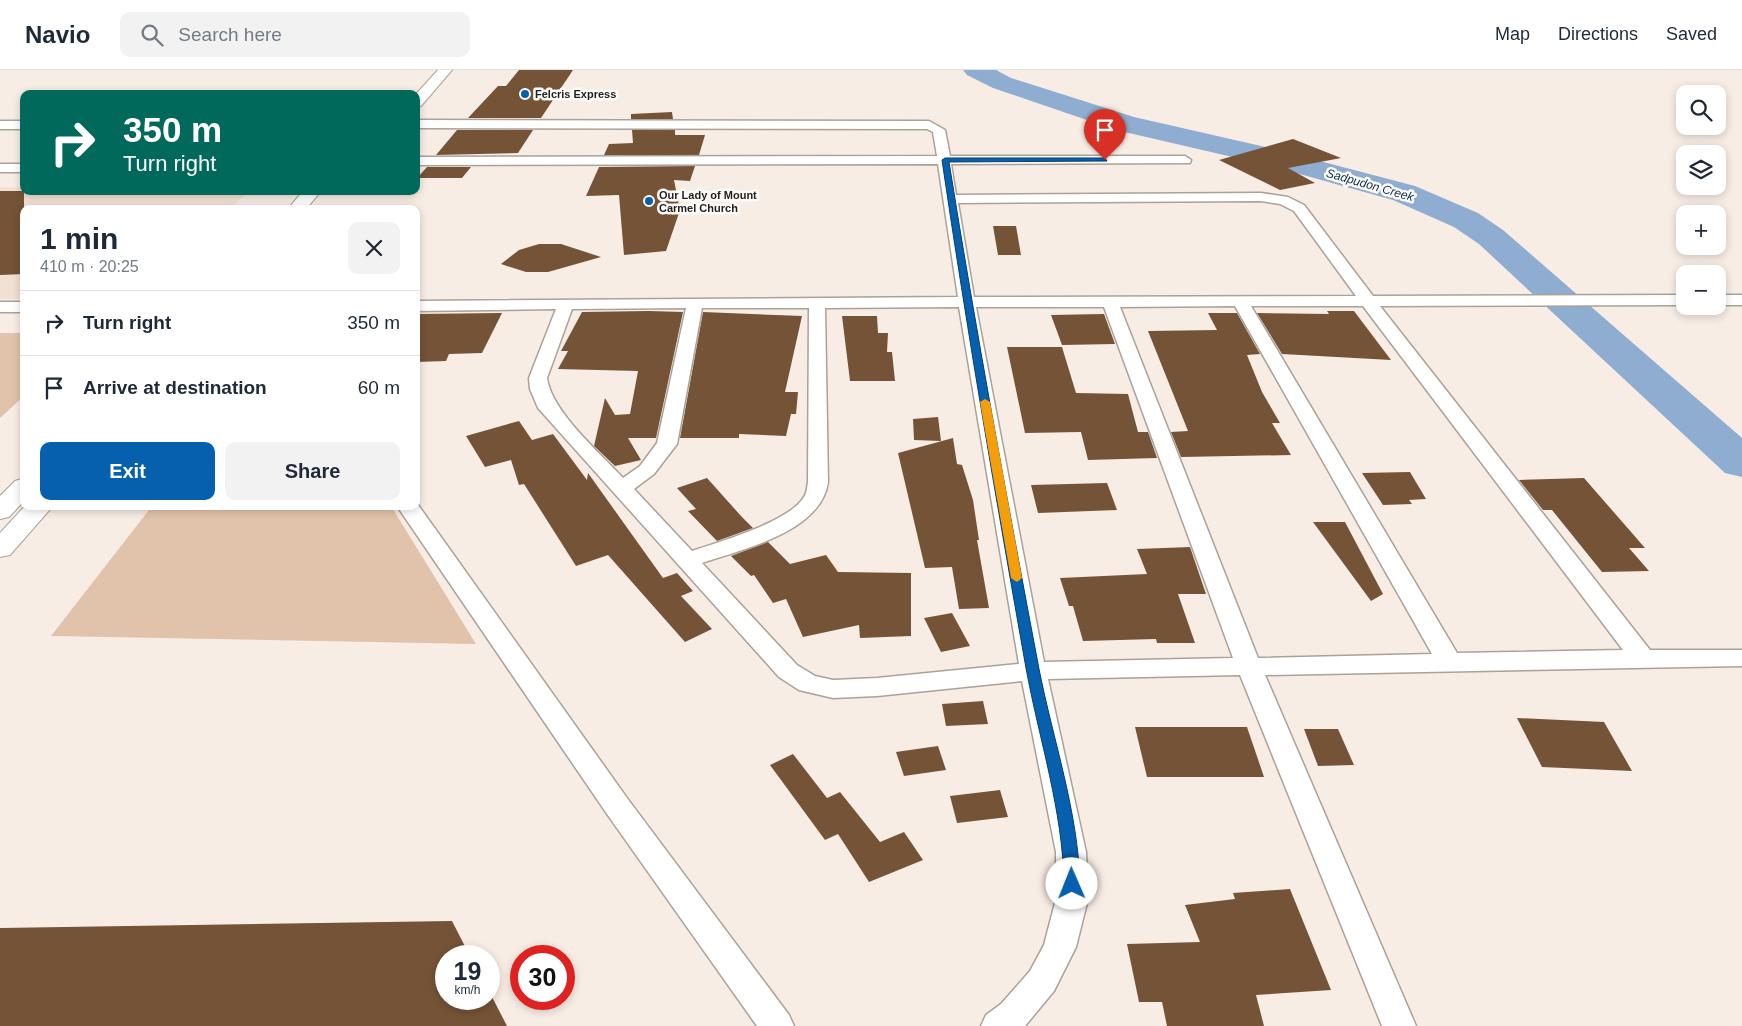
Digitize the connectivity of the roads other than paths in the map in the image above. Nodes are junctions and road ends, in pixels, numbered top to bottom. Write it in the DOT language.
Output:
graph roads {
  1 [pos="429,70"];
  2 [pos="445,70"];
  3 [pos="417,90"];
  4 [pos="420,90"];
  5 [pos="420,124"];
  6 [pos="0,125"];
  7 [pos="20,125"];
  8 [pos="945,160"];
  9 [pos="1185,160"];
  10 [pos="420,161"];
  11 [pos="0,168"];
  12 [pos="20,168"];
  13 [pos="320,199"];
  14 [pos="951,199"];
  15 [pos="306,205"];
  16 [pos="1676,300"];
  17 [pos="1726,300"];
  18 [pos="1742,300"];
  19 [pos="1110,301"];
  20 [pos="1240,301"];
  21 [pos="1368,301"];
  22 [pos="817,302"];
  23 [pos="695,303"];
  24 [pos="967,303"];
  25 [pos="566,304"];
  26 [pos="20,306"];
  27 [pos="420,306"];
  28 [pos="0,307"];
  29 [pos="622,489"];
  30 [pos="20,490"];
  31 [pos="0,510"];
  32 [pos="411,510"];
  33 [pos="34,513"];
  34 [pos="0,519"];
  35 [pos="0,550"];
  36 [pos="686,561"];
  37 [pos="1643,658"];
  38 [pos="1742,658"];
  39 [pos="1449,662"];
  40 [pos="1249,667"];
  41 [pos="1033,671"];
  42 [pos="778,1026"];
  43 [pos="998,1026"];
  44 [pos="1399,1026"];
  1 -- 3 [label="highway"];
  2 -- 4 [label="highway"];
  5 -- 8 [label="street"];
  6 -- 7 [label="street"];
  8 -- 9 [label="street"];
  8 -- 10 [label="street"];
  8 -- 14 [label="street"];
  11 -- 12 [label="street"];
  13 -- 15 [label="highway"];
  14 -- 21 [label="street"];
  14 -- 24 [label="street"];
  16 -- 21 [label="street"];
  17 -- 18 [label="street"];
  19 -- 20 [label="street"];
  19 -- 24 [label="street"];
  19 -- 40 [label="street"];
  20 -- 21 [label="street"];
  20 -- 39 [label="street"];
  21 -- 37 [label="street"];
  22 -- 23 [label="street"];
  22 -- 24 [label="street"];
  22 -- 36 [label="street"];
  23 -- 25 [label="street"];
  23 -- 29 [label="street"];
  24 -- 41 [label="street"];
  25 -- 27 [label="street"];
  25 -- 29 [label="street"];
  26 -- 28 [label="street"];
  29 -- 36 [label="street"];
  30 -- 31 [label="highway"];
  32 -- 42 [label="street"];
  33 -- 34 [label="highway"];
  33 -- 35 [label="highway"];
  36 -- 41 [label="street"];
  37 -- 38 [label="street"];
  37 -- 39 [label="street"];
  39 -- 40 [label="street"];
  40 -- 41 [label="street"];
  40 -- 44 [label="street"];
  41 -- 43 [label="street"];
}
